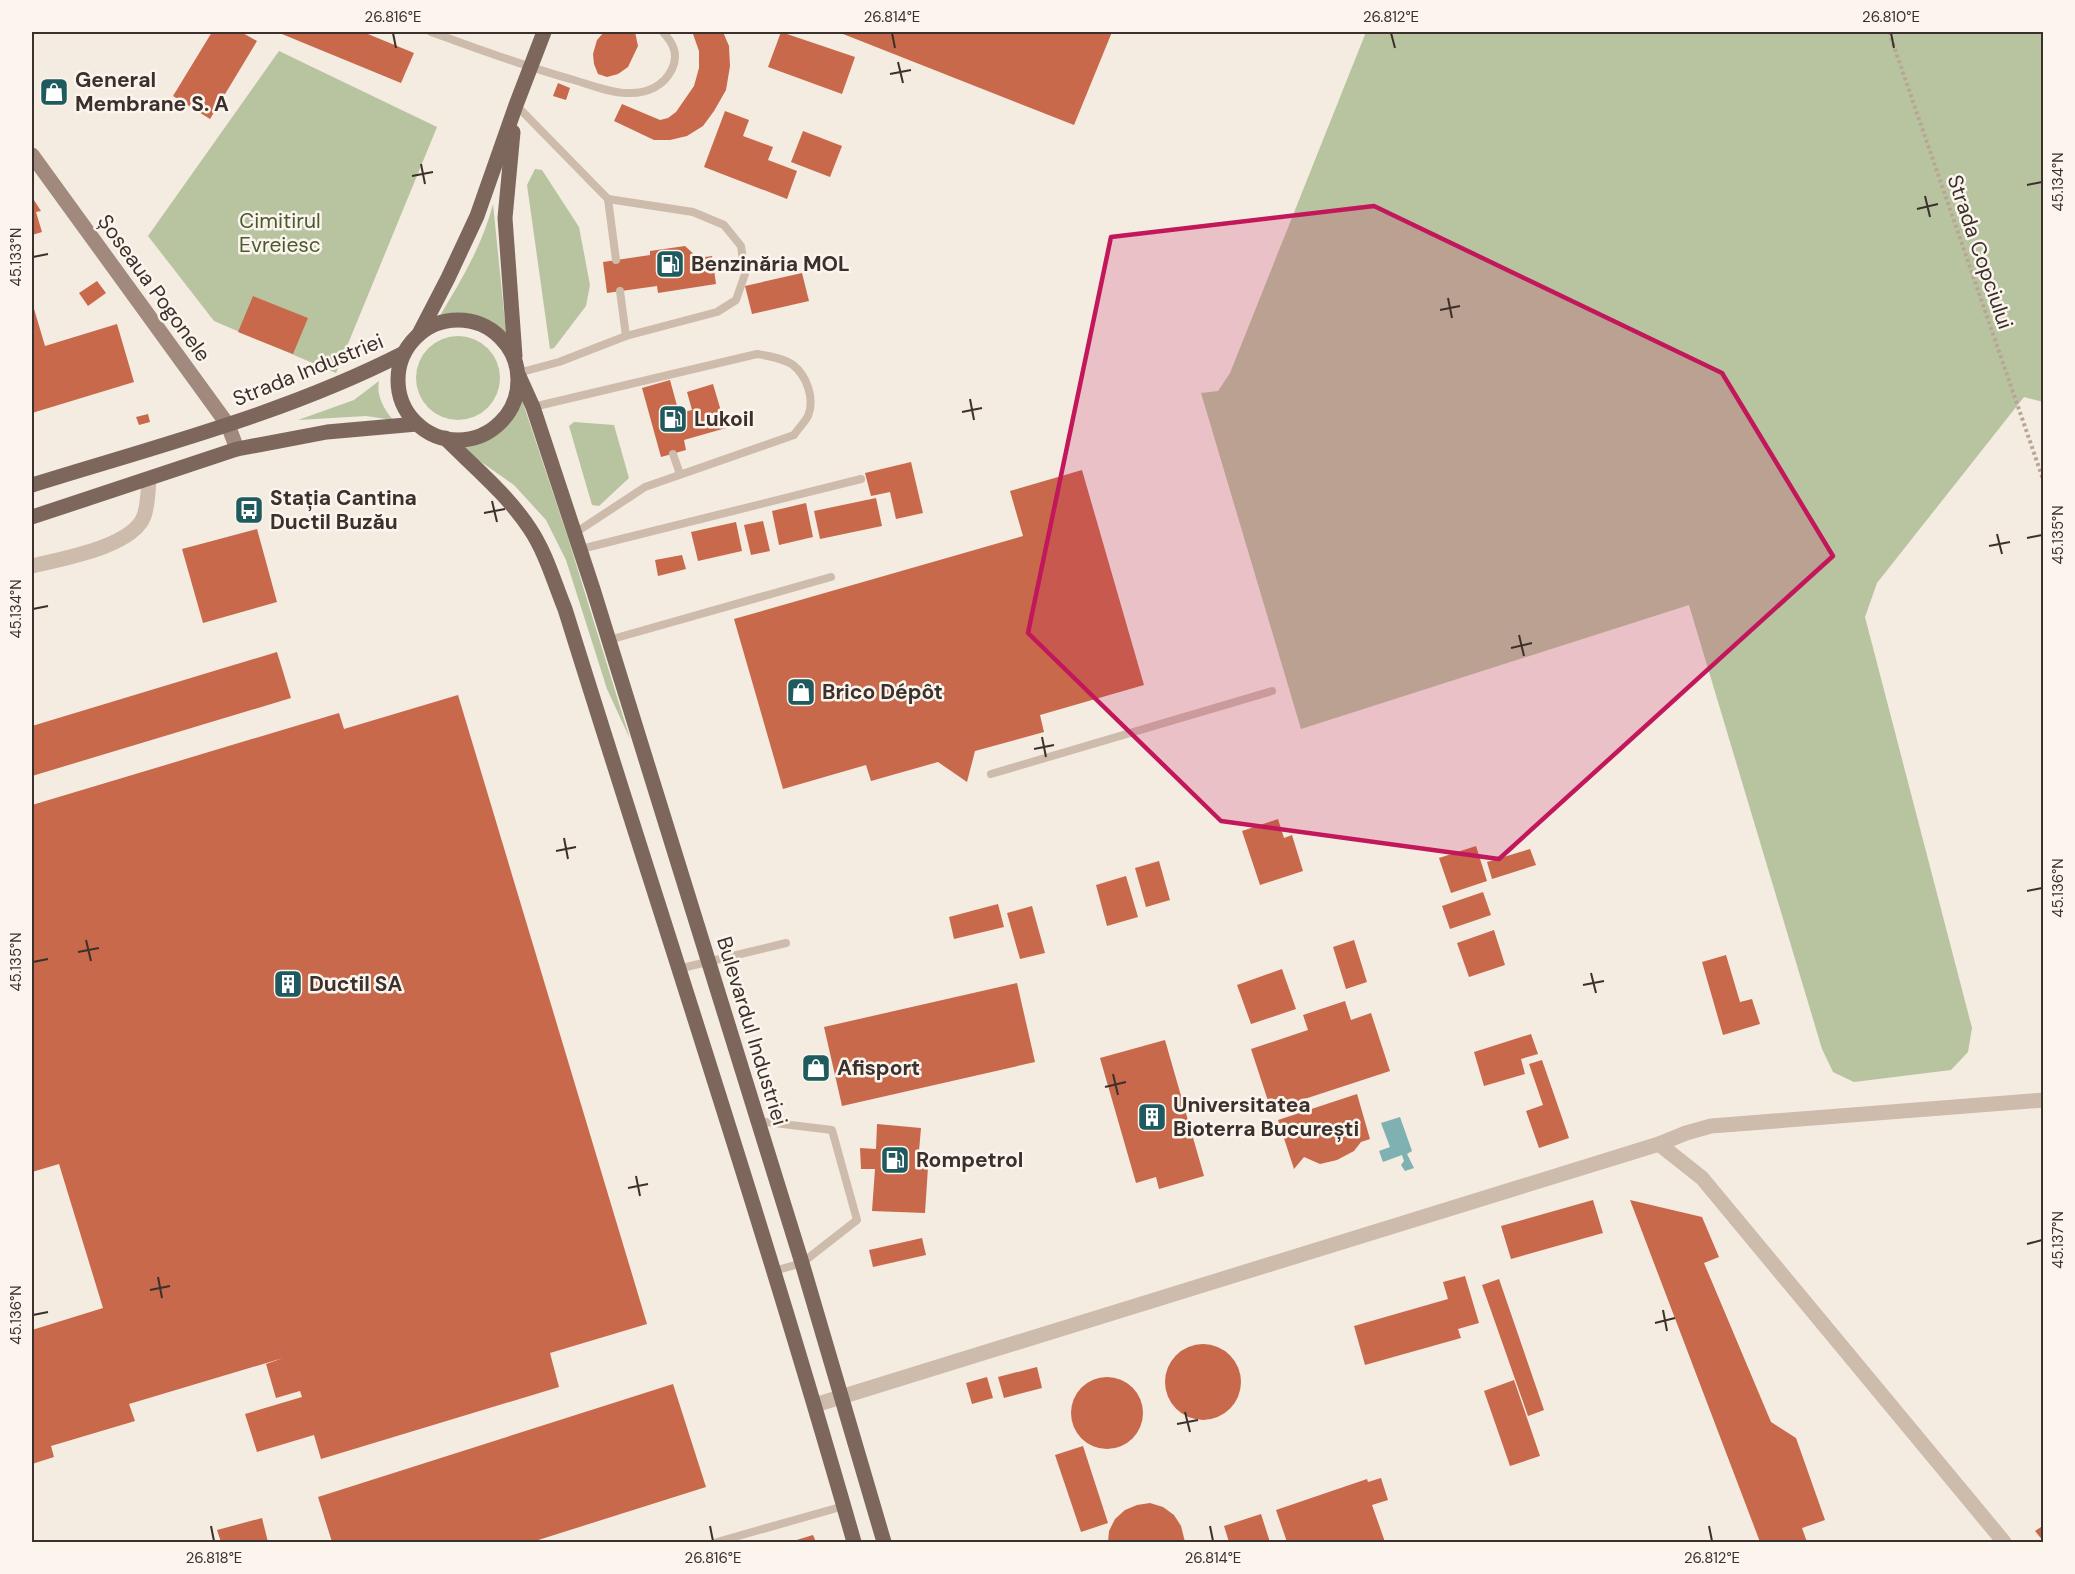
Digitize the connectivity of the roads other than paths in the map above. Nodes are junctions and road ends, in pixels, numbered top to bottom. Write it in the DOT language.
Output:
graph roads {
  1 [pos="431,32"];
  2 [pos="544,32"];
  3 [pos="663,32"];
  4 [pos="529,68"];
  5 [pos="516,105"];
  6 [pos="32,155"];
  7 [pos="608,199"];
  8 [pos="616,260"];
  9 [pos="620,291"];
  10 [pos="419,334"];
  11 [pos="626,336"];
  12 [pos="404,353"];
  13 [pos="515,356"];
  14 [pos="519,375"];
  15 [pos="533,407"];
  16 [pos="417,424"];
  17 [pos="228,425"];
  18 [pos="444,438"];
  19 [pos="237,449"];
  20 [pos="673,454"];
  21 [pos="680,474"];
  22 [pos="149,479"];
  23 [pos="861,479"];
  24 [pos="32,485"];
  25 [pos="32,517"];
  26 [pos="575,532"];
  27 [pos="581,549"];
  28 [pos="32,566"];
  29 [pos="831,577"];
  30 [pos="609,640"];
  31 [pos="1272,691"];
  32 [pos="991,774"];
  33 [pos="786,943"];
  34 [pos="708,962"];
  35 [pos="678,969"];
  36 [pos="2043,1100"];
  37 [pos="758,1121"];
  38 [pos="1659,1144"];
  39 [pos="802,1263"];
  40 [pos="774,1272"];
  41 [pos="842,1396"];
  42 [pos="815,1405"];
  43 [pos="844,1506"];
  44 [pos="2002,1540"];
  45 [pos="717,1542"];
  46 [pos="854,1542"];
  47 [pos="884,1542"];
  1 -- 4 [label="lane"];
  2 -- 4 [label="main road"];
  3 -- 4 [label="lane"];
  4 -- 5 [label="main road"];
  5 -- 7 [label="lane"];
  5 -- 10 [label="main road"];
  5 -- 13 [label="main road"];
  6 -- 17 [label="main road, Șoseaua Pogonele"];
  7 -- 8 [label="lane"];
  7 -- 11 [label="lane"];
  9 -- 11 [label="lane"];
  10 -- 12 [label="main road"];
  10 -- 13 [label="main road"];
  11 -- 14 [label="lane"];
  12 -- 16 [label="main road"];
  12 -- 17 [label="main road, Strada Industriei"];
  13 -- 14 [label="main road"];
  14 -- 15 [label="main road, Bulevardul Industriei"];
  14 -- 18 [label="main road"];
  15 -- 21 [label="lane"];
  15 -- 26 [label="main road, Bulevardul Industriei"];
  16 -- 18 [label="main road"];
  16 -- 19 [label="main road"];
  17 -- 19 [label="main road, Șoseaua Pogonele"];
  17 -- 24 [label="main road"];
  18 -- 35 [label="main road"];
  19 -- 22 [label="main road"];
  20 -- 21 [label="lane"];
  21 -- 26 [label="lane"];
  22 -- 25 [label="main road"];
  22 -- 28 [label="street"];
  23 -- 27 [label="lane"];
  26 -- 27 [label="main road, Bulevardul Industriei"];
  27 -- 30 [label="main road, Bulevardul Industriei"];
  29 -- 30 [label="lane"];
  30 -- 34 [label="main road, Bulevardul Industriei"];
  31 -- 32 [label="lane"];
  33 -- 34 [label="lane"];
  34 -- 35 [label="lane"];
  34 -- 37 [label="main road, Bulevardul Industriei"];
  35 -- 40 [label="main road"];
  36 -- 38 [label="street"];
  37 -- 39 [label="main road, Bulevardul Industriei"];
  37 -- 39 [label="lane"];
  38 -- 41 [label="street"];
  38 -- 44 [label="street"];
  39 -- 40 [label="lane"];
  39 -- 41 [label="main road, Bulevardul Industriei"];
  40 -- 42 [label="main road"];
  41 -- 42 [label="street"];
  41 -- 47 [label="main road, Bulevardul Industriei"];
  42 -- 43 [label="main road"];
  43 -- 45 [label="lane"];
  43 -- 46 [label="main road"];
}
